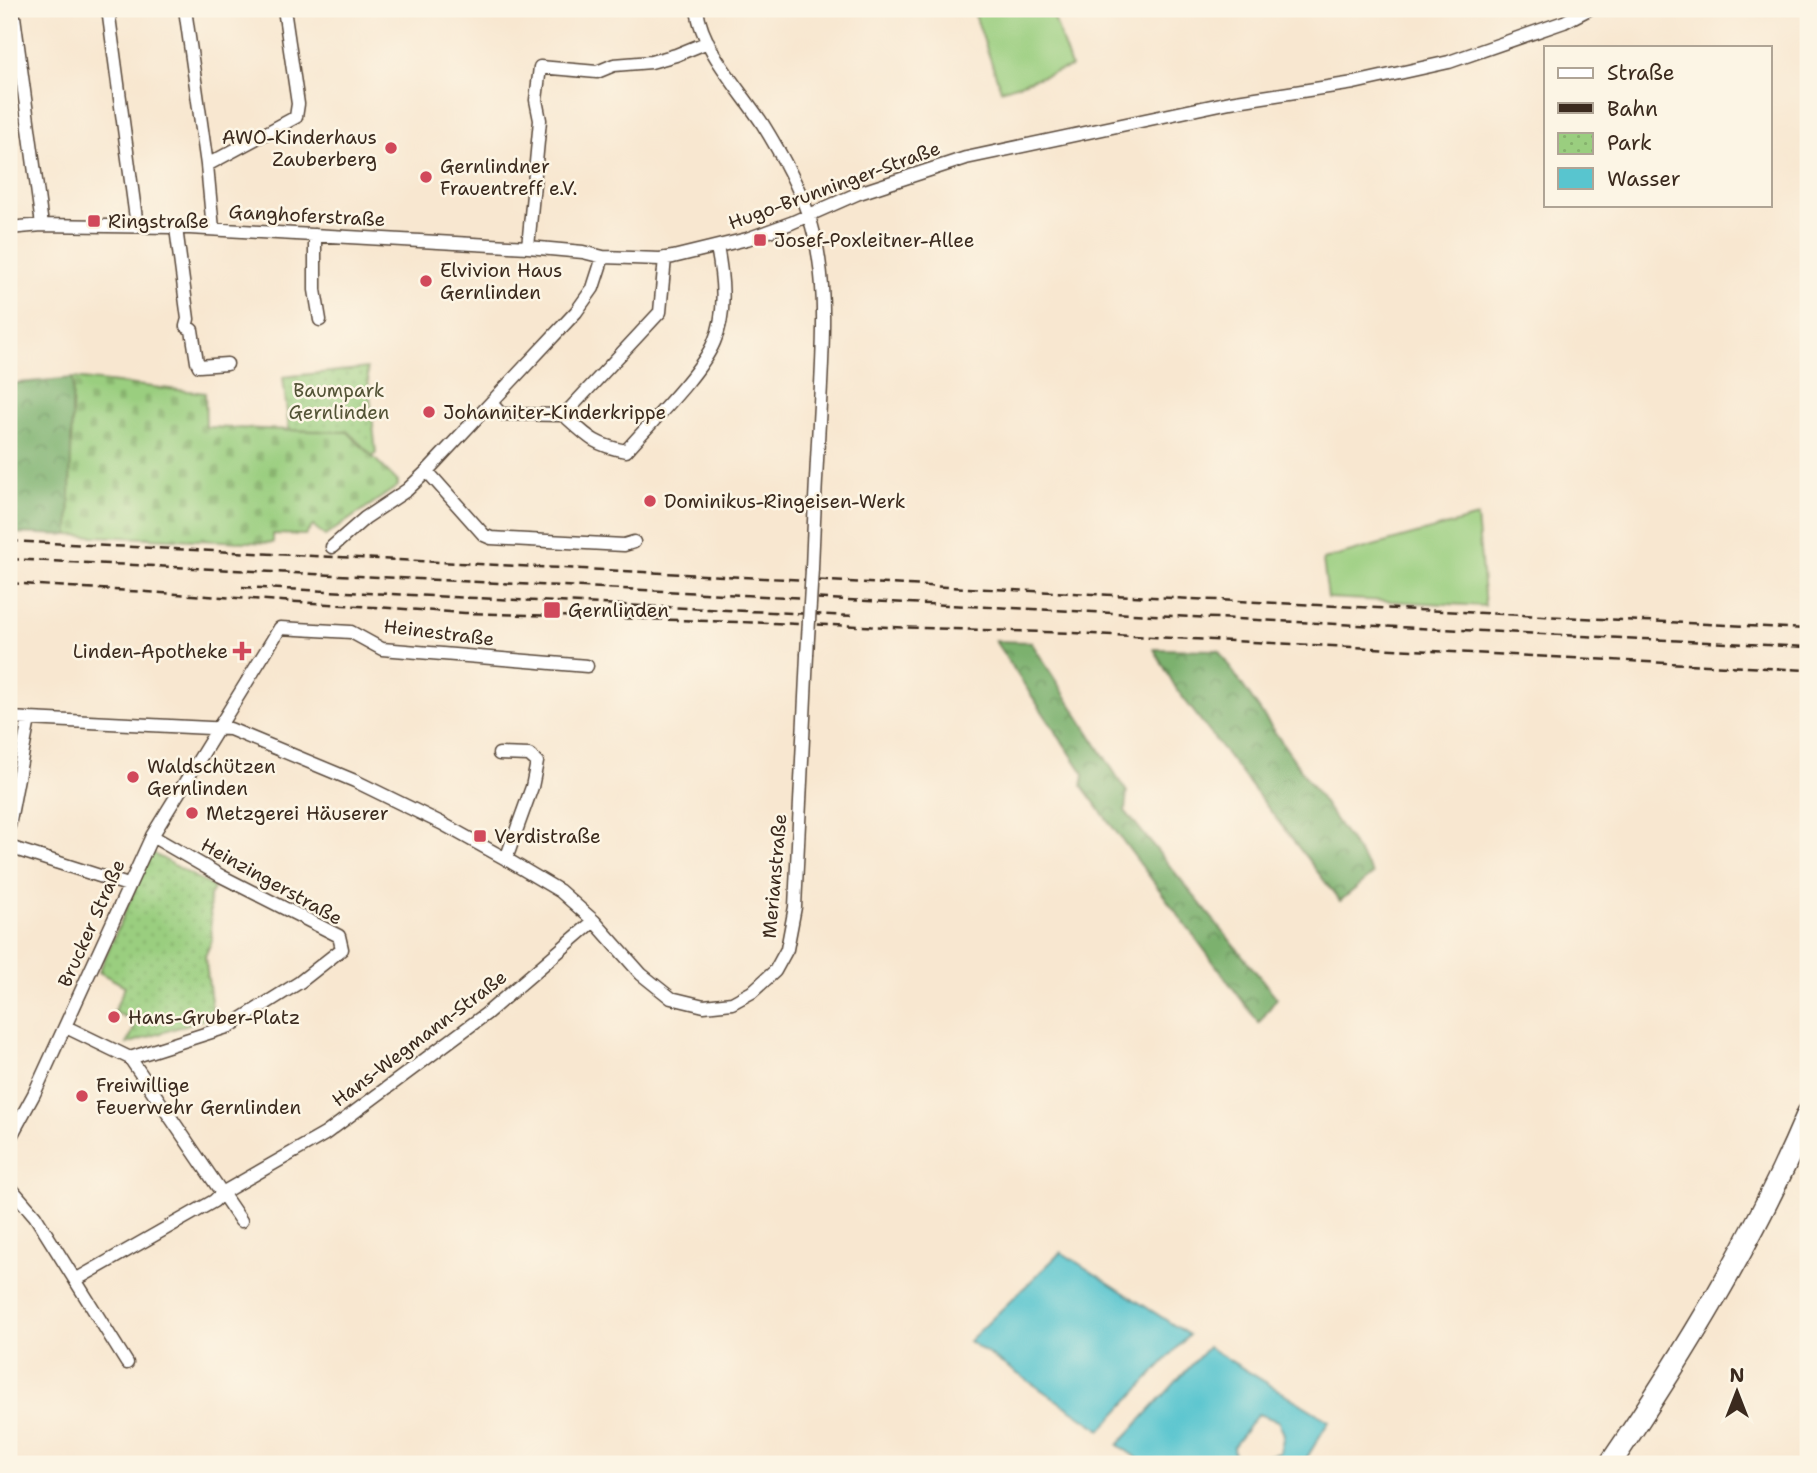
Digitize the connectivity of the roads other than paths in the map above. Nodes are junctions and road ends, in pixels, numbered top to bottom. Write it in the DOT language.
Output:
graph roads {
  1 [pos="13,9"];
  2 [pos="108,9"];
  3 [pos="185,9"];
  4 [pos="284,9"];
  5 [pos="697,9"];
  6 [pos="1589,9"];
  7 [pos="708,42"];
  8 [pos="207,165"];
  9 [pos="808,215"];
  10 [pos="42,225"];
  11 [pos="137,226"];
  12 [pos="9,228"];
  13 [pos="176,228"];
  14 [pos="213,229"];
  15 [pos="315,235"];
  16 [pos="528,247"];
  17 [pos="717,247"];
  18 [pos="603,257"];
  19 [pos="665,258"];
  20 [pos="320,320"];
  21 [pos="227,365"];
  22 [pos="491,403"];
  23 [pos="564,415"];
  24 [pos="427,471"];
  25 [pos="634,542"];
  26 [pos="332,547"];
  27 [pos="587,666"];
  28 [pos="9,718"];
  29 [pos="29,719"];
  30 [pos="217,728"];
  31 [pos="499,754"];
  32 [pos="9,826"];
  33 [pos="152,836"];
  34 [pos="9,847"];
  35 [pos="506,859"];
  36 [pos="128,885"];
  37 [pos="594,921"];
  38 [pos="66,1027"];
  39 [pos="130,1058"];
  40 [pos="1808,1113"];
  41 [pos="9,1140"];
  42 [pos="9,1186"];
  43 [pos="222,1193"];
  44 [pos="241,1221"];
  45 [pos="77,1279"];
  46 [pos="127,1363"];
  47 [pos="1610,1464"];
  1 -- 10 [label="street"];
  2 -- 11 [label="street"];
  3 -- 8 [label="street"];
  4 -- 8 [label="street"];
  5 -- 7 [label="street"];
  6 -- 9 [label="street, Hugo-Brunninger-Straße"];
  7 -- 9 [label="street"];
  7 -- 16 [label="street"];
  8 -- 14 [label="street"];
  9 -- 17 [label="street, Hugo-Brunninger-Straße"];
  9 -- 37 [label="street, Merianstraße, bridge"];
  10 -- 11 [label="street, Ganghoferstraße"];
  10 -- 12 [label="street, Ganghoferstraße"];
  11 -- 13 [label="street, Ganghoferstraße"];
  13 -- 14 [label="street, Ganghoferstraße"];
  13 -- 21 [label="street"];
  14 -- 15 [label="street, Ganghoferstraße"];
  15 -- 16 [label="street, Ganghoferstraße"];
  15 -- 20 [label="street"];
  16 -- 18 [label="street, Ganghoferstraße"];
  17 -- 19 [label="street, Hugo-Brunninger-Straße"];
  17 -- 23 [label="street"];
  18 -- 19 [label="street, Hugo-Brunninger-Straße"];
  18 -- 22 [label="street"];
  19 -- 23 [label="street"];
  22 -- 23 [label="street"];
  22 -- 24 [label="street"];
  24 -- 25 [label="street"];
  24 -- 26 [label="street"];
  27 -- 30 [label="street, Heinestraße"];
  28 -- 29 [label="street, Merianstraße"];
  29 -- 30 [label="street, Merianstraße"];
  29 -- 32 [label="street"];
  30 -- 33 [label="street, Brucker Straße"];
  30 -- 35 [label="street, Merianstraße"];
  31 -- 35 [label="street"];
  33 -- 36 [label="street, Brucker Straße"];
  33 -- 39 [label="street, Heinzingerstraße"];
  34 -- 36 [label="street"];
  35 -- 37 [label="street, Merianstraße"];
  36 -- 38 [label="street, Brucker Straße"];
  37 -- 43 [label="street, Hans-Wegmann-Straße"];
  38 -- 39 [label="street"];
  38 -- 41 [label="street, Brucker Straße"];
  39 -- 43 [label="street"];
  40 -- 47 [label="highway"];
  42 -- 45 [label="street"];
  43 -- 44 [label="street"];
  43 -- 45 [label="street, Hans-Wegmann-Straße"];
  45 -- 46 [label="street"];
}
